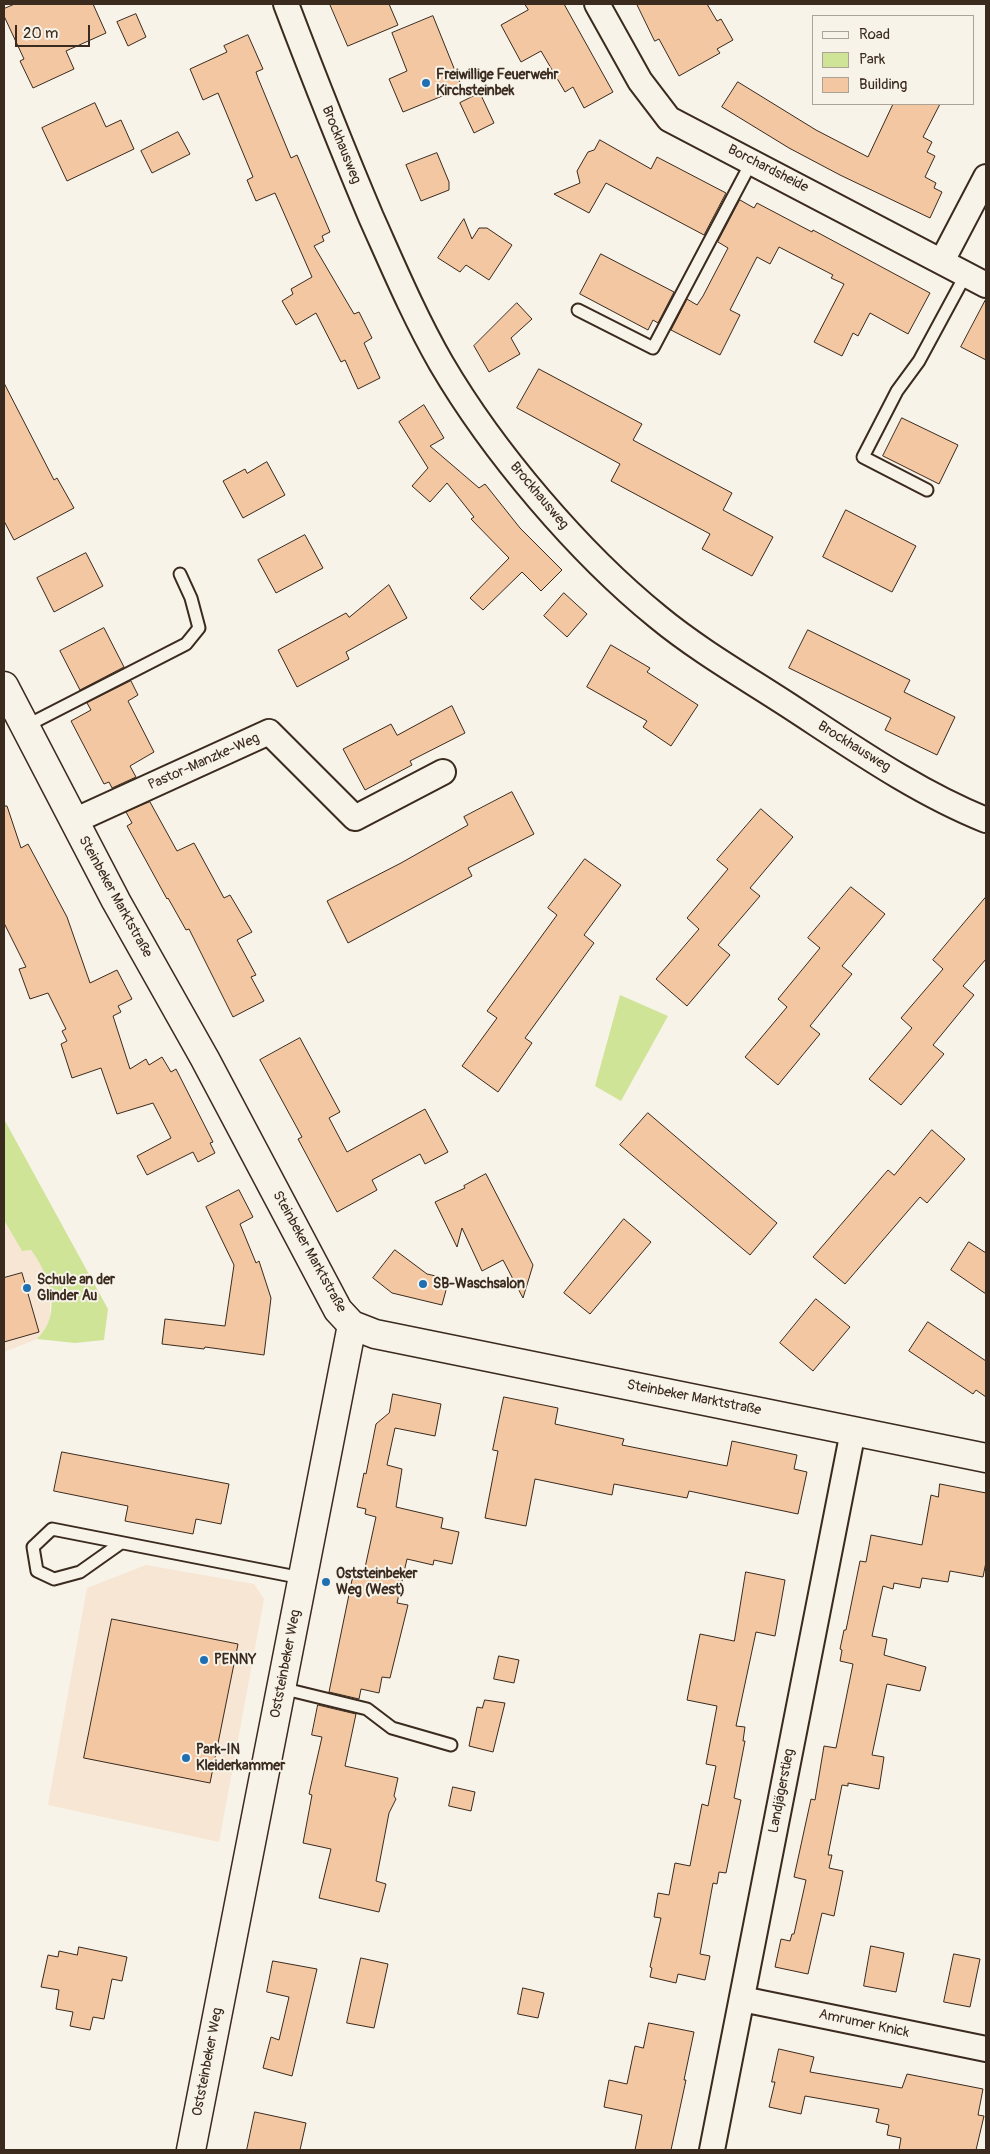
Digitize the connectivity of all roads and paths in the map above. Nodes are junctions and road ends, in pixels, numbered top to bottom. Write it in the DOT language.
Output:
graph roads {
  1 [pos="286,4"];
  2 [pos="597,4"];
  3 [pos="752,161"];
  4 [pos="986,177"];
  5 [pos="942,261"];
  6 [pos="976,279"];
  7 [pos="578,310"];
  8 [pos="927,490"];
  9 [pos="180,574"];
  10 [pos="4,686"];
  11 [pos="24,727"];
  12 [pos="443,772"];
  13 [pos="986,820"];
  14 [pos="74,821"];
  15 [pos="352,1325"];
  16 [pos="853,1432"];
  17 [pos="986,1458"];
  18 [pos="121,1543"];
  19 [pos="302,1578"];
  20 [pos="281,1688"];
  21 [pos="451,1745"];
  22 [pos="742,1999"];
  23 [pos="986,2049"];
  24 [pos="191,2150"];
  25 [pos="712,2150"];
  1 -- 13 [label="street, Brockhausweg"];
  2 -- 3 [label="street, Borchardsheide"];
  3 -- 5 [label="street, Borchardsheide"];
  3 -- 7 [label="lane"];
  4 -- 5 [label="street"];
  5 -- 6 [label="street, Borchardsheide"];
  6 -- 8 [label="lane"];
  9 -- 11 [label="lane"];
  10 -- 11 [label="street, Steinbeker Marktstraße"];
  11 -- 14 [label="street, Steinbeker Marktstraße"];
  12 -- 14 [label="street, Pastor-Manzke-Weg"];
  14 -- 15 [label="street, Steinbeker Marktstraße"];
  15 -- 16 [label="street, Steinbeker Marktstraße"];
  15 -- 19 [label="street, Oststeinbeker Weg"];
  16 -- 17 [label="street, Steinbeker Marktstraße"];
  16 -- 22 [label="street, Landjägerstieg"];
  18 -- 18 [label="lane"];
  18 -- 19 [label="lane"];
  19 -- 20 [label="street, Oststeinbeker Weg"];
  20 -- 21 [label="lane"];
  20 -- 24 [label="street, Oststeinbeker Weg"];
  22 -- 23 [label="street, Amrumer Knick"];
  22 -- 25 [label="street, Landjägerstieg"];
}
